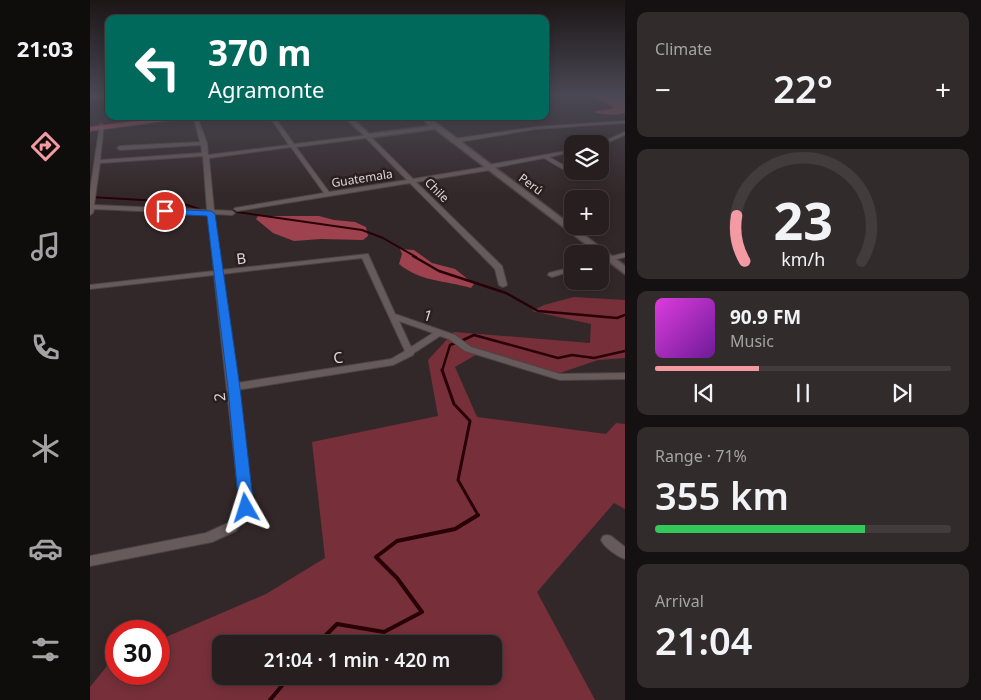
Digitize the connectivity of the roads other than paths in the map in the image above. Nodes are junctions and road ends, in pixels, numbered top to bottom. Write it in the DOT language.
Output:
graph roads {
  1 [pos="102,129"];
  2 [pos="200,129"];
  3 [pos="279,129"];
  4 [pos="359,129"];
  5 [pos="422,129"];
  6 [pos="437,129"];
  7 [pos="532,129"];
  8 [pos="625,131"];
  9 [pos="367,136"];
  10 [pos="609,139"];
  11 [pos="453,141"];
  12 [pos="204,143"];
  13 [pos="292,146"];
  14 [pos="120,148"];
  15 [pos="564,152"];
  16 [pos="206,156"];
  17 [pos="544,156"];
  18 [pos="97,162"];
  19 [pos="489,168"];
  20 [pos="564,168"];
  21 [pos="413,181"];
  22 [pos="92,190"];
  23 [pos="328,194"];
  24 [pos="90,209"];
  25 [pos="211,214"];
  26 [pos="585,245"];
  27 [pos="625,255"];
  28 [pos="365,256"];
  29 [pos="609,259"];
  30 [pos="609,263"];
  31 [pos="564,271"];
  32 [pos="625,271"];
  33 [pos="218,274"];
  34 [pos="552,275"];
  35 [pos="504,285"];
  36 [pos="90,288"];
  37 [pos="392,316"];
  38 [pos="439,333"];
  39 [pos="460,342"];
  40 [pos="410,353"];
  41 [pos="625,376"];
  42 [pos="234,388"];
  43 [pos="606,540"];
  44 [pos="625,554"];
  45 [pos="90,561"];
  1 -- 18 [label="street"];
  2 -- 12 [label="street, 2"];
  3 -- 13 [label="street"];
  4 -- 9 [label="street, Chile"];
  5 -- 9 [label="street"];
  6 -- 11 [label="street, Perú"];
  7 -- 11 [label="street"];
  8 -- 10 [label="street"];
  9 -- 13 [label="street"];
  9 -- 21 [label="street, Chile"];
  11 -- 19 [label="street, Perú"];
  12 -- 14 [label="street"];
  12 -- 16 [label="street, 2"];
  13 -- 16 [label="street"];
  13 -- 23 [label="street"];
  15 -- 17 [label="street, Guatemala"];
  16 -- 18 [label="street"];
  16 -- 25 [label="street, 2"];
  17 -- 19 [label="street, Guatemala"];
  17 -- 20 [label="street"];
  18 -- 22 [label="street"];
  19 -- 21 [label="street, Guatemala"];
  19 -- 26 [label="street, Perú"];
  21 -- 23 [label="street, Guatemala"];
  21 -- 35 [label="street, Chile"];
  22 -- 24 [label="street"];
  23 -- 25 [label="street, Guatemala"];
  24 -- 25 [label="street, Guatemala"];
  25 -- 33 [label="street, 2"];
  27 -- 29 [label="street"];
  28 -- 33 [label="street, B"];
  28 -- 37 [label="street"];
  30 -- 32 [label="street, Perú"];
  31 -- 34 [label="street"];
  33 -- 36 [label="street, B"];
  33 -- 42 [label="street, 2"];
  37 -- 38 [label="street, 1"];
  37 -- 40 [label="street"];
  38 -- 39 [label="street, 1"];
  38 -- 40 [label="street, C"];
  39 -- 41 [label="street"];
  40 -- 42 [label="street, C"];
  42 -- 45 [label="street, 2"];
  43 -- 44 [label="street"];
}
